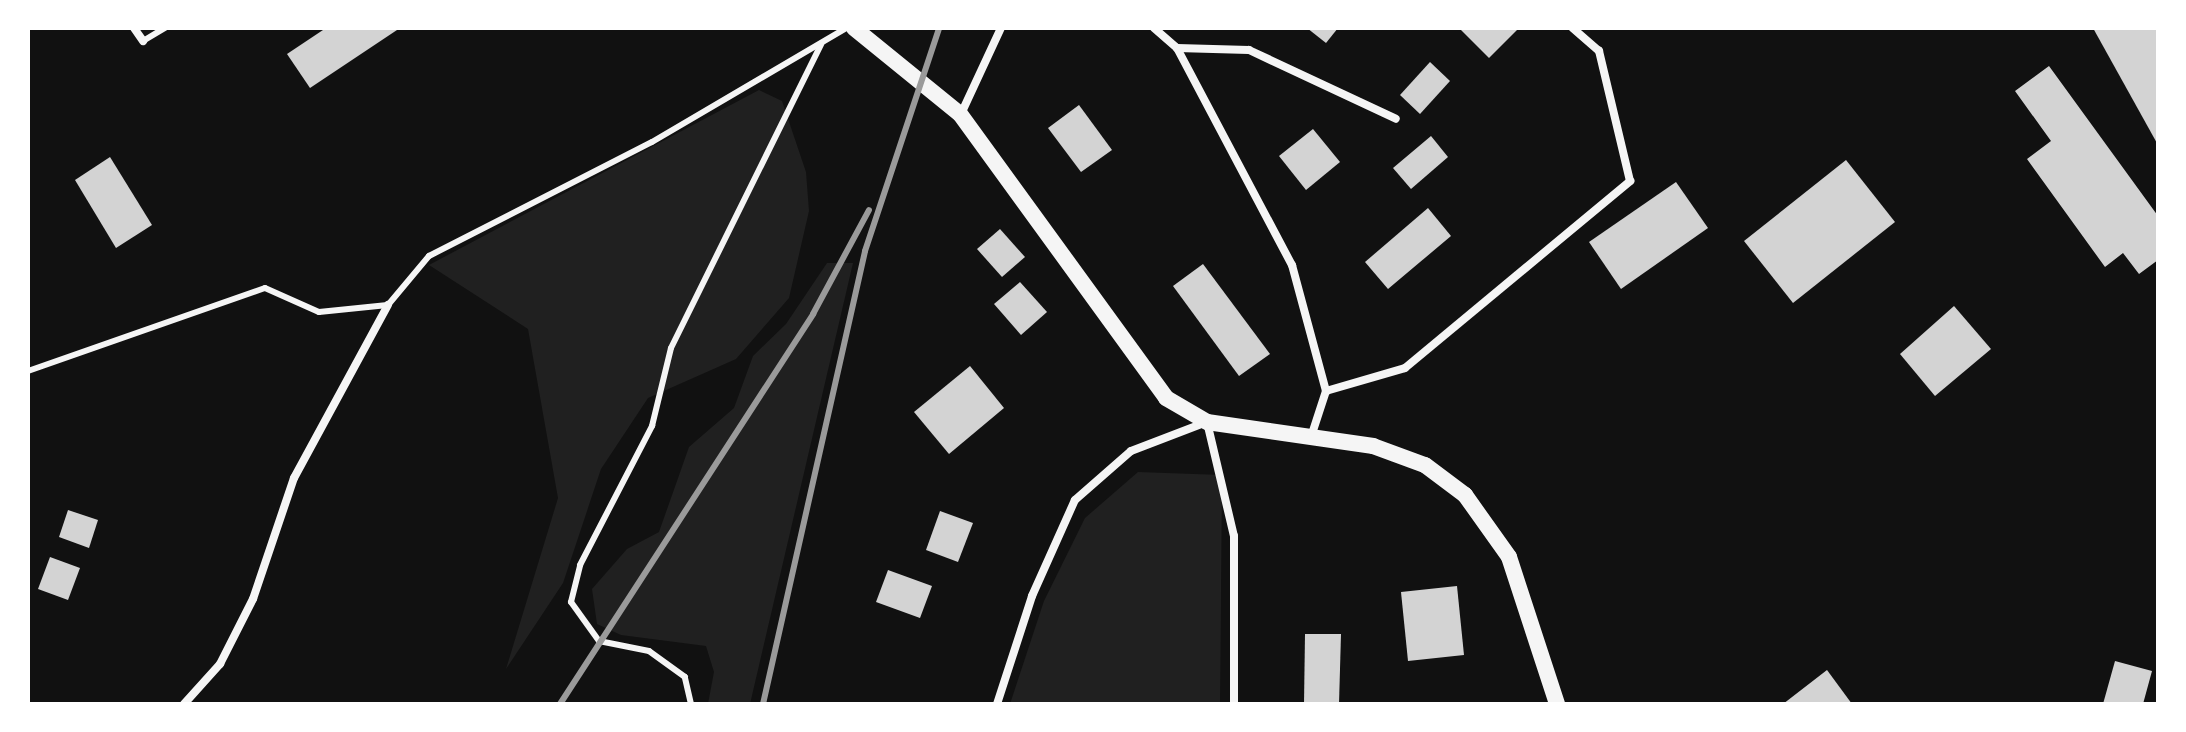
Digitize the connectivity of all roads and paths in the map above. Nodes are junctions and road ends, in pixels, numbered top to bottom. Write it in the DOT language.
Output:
graph roads {
  1 [pos="134,28"];
  2 [pos="165,28"];
  3 [pos="846,28"];
  4 [pos="854,28"];
  5 [pos="1001,28"];
  6 [pos="1154,28"];
  7 [pos="1573,28"];
  8 [pos="143,41"];
  9 [pos="821,44"];
  10 [pos="1177,48"];
  11 [pos="960,114"];
  12 [pos="1396,119"];
  13 [pos="388,305"];
  14 [pos="28,371"];
  15 [pos="1326,391"];
  16 [pos="1207,422"];
  17 [pos="1310,438"];
  18 [pos="184,704"];
  19 [pos="691,704"];
  20 [pos="997,704"];
  21 [pos="1234,704"];
  22 [pos="1557,704"];
  1 -- 8 [label="street"];
  2 -- 8 [label="lane"];
  3 -- 9 [label="lane"];
  4 -- 11 [label="main road"];
  5 -- 11 [label="street"];
  6 -- 10 [label="street"];
  7 -- 15 [label="street"];
  9 -- 13 [label="lane"];
  9 -- 19 [label="lane"];
  10 -- 12 [label="street"];
  10 -- 15 [label="street"];
  11 -- 16 [label="main road"];
  13 -- 14 [label="lane"];
  13 -- 18 [label="street"];
  15 -- 17 [label="street"];
  16 -- 17 [label="main road"];
  16 -- 20 [label="street"];
  16 -- 21 [label="street"];
  17 -- 22 [label="main road"];
}
